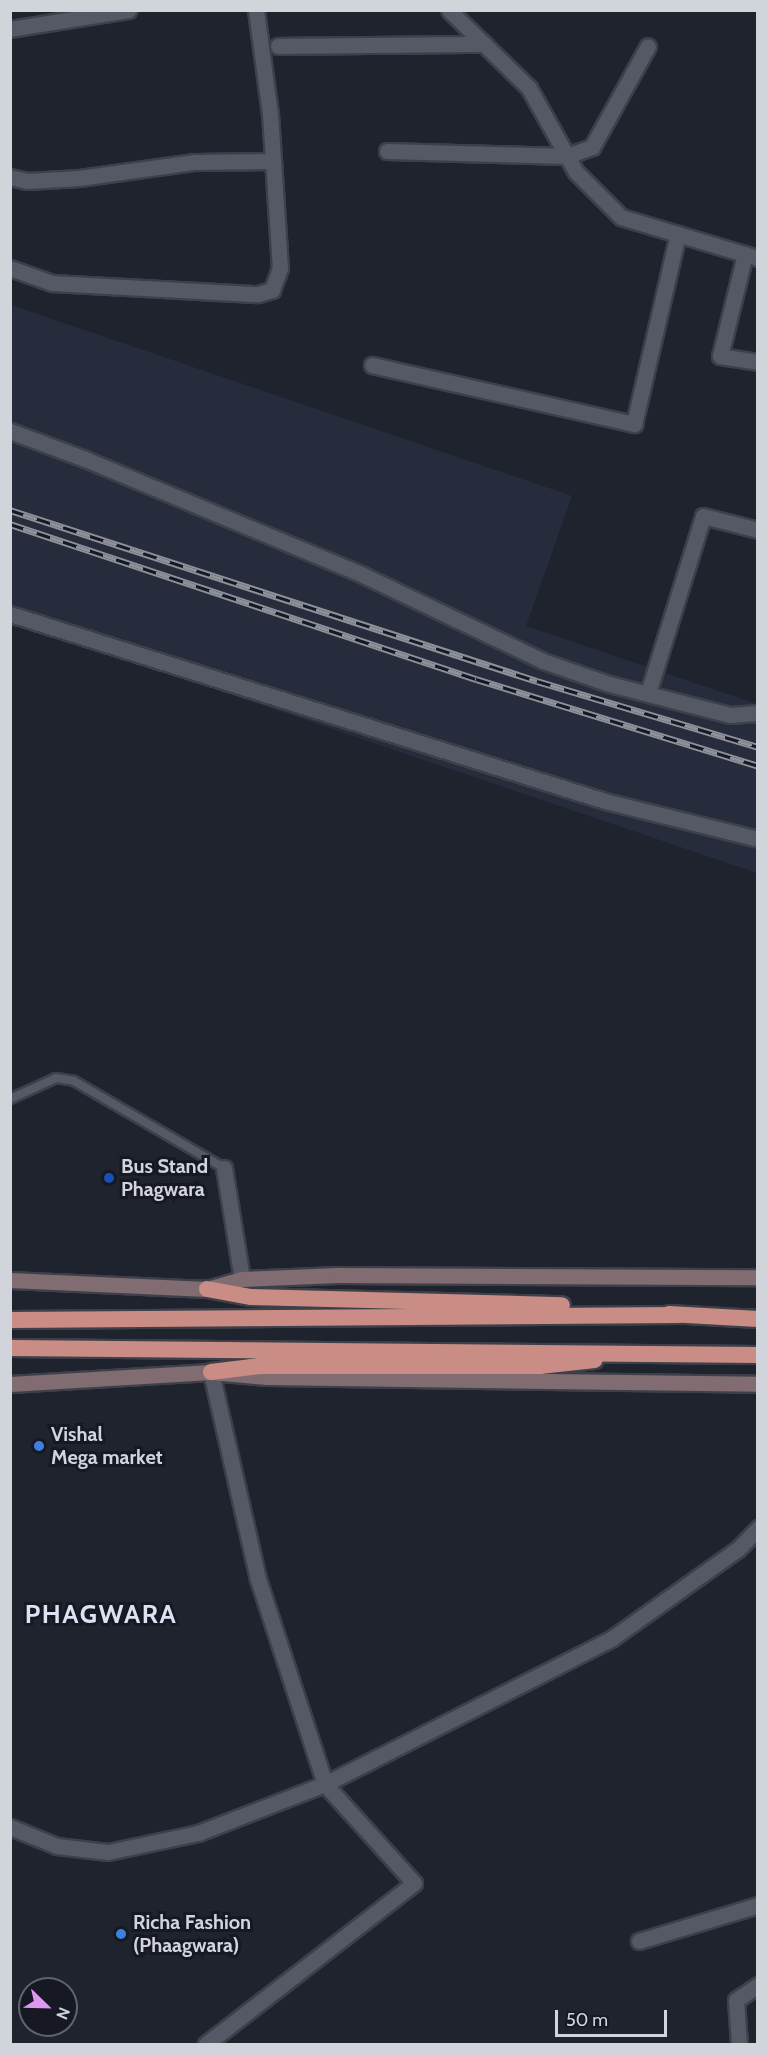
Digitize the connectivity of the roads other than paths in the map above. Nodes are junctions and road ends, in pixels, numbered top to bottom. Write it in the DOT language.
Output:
graph roads {
  1 [pos="129,10"];
  2 [pos="256,10"];
  3 [pos="449,10"];
  4 [pos="10,29"];
  5 [pos="484,44"];
  6 [pos="278,46"];
  7 [pos="648,46"];
  8 [pos="387,151"];
  9 [pos="567,156"];
  10 [pos="273,161"];
  11 [pos="10,177"];
  12 [pos="678,234"];
  13 [pos="751,256"];
  14 [pos="10,268"];
  15 [pos="758,362"];
  16 [pos="372,365"];
  17 [pos="10,431"];
  18 [pos="758,530"];
  19 [pos="10,614"];
  20 [pos="648,693"];
  21 [pos="758,713"];
  22 [pos="758,838"];
  23 [pos="10,1099"];
  24 [pos="224,1168"];
  25 [pos="758,1277"];
  26 [pos="242,1279"];
  27 [pos="10,1280"];
  28 [pos="207,1289"];
  29 [pos="679,1315"];
  30 [pos="758,1319"];
  31 [pos="10,1320"];
  32 [pos="10,1348"];
  33 [pos="667,1353"];
  34 [pos="758,1355"];
  35 [pos="211,1372"];
  36 [pos="10,1384"];
  37 [pos="758,1384"];
  38 [pos="758,1528"];
  39 [pos="325,1784"];
  40 [pos="10,1827"];
  41 [pos="758,1905"];
  42 [pos="639,1941"];
  43 [pos="758,1985"];
  44 [pos="207,2044"];
  45 [pos="739,2044"];
  1 -- 4 [label="street"];
  2 -- 10 [label="street"];
  3 -- 5 [label="street"];
  5 -- 6 [label="street"];
  5 -- 9 [label="street"];
  7 -- 9 [label="street"];
  8 -- 9 [label="street"];
  9 -- 12 [label="street"];
  10 -- 11 [label="street"];
  10 -- 14 [label="street"];
  12 -- 13 [label="street"];
  12 -- 16 [label="street"];
  13 -- 15 [label="street"];
  17 -- 20 [label="street"];
  18 -- 20 [label="street"];
  19 -- 22 [label="street"];
  20 -- 21 [label="street"];
  23 -- 24 [label="lane"];
  24 -- 26 [label="street"];
  25 -- 26 [label="main road"];
  26 -- 28 [label="main road"];
  27 -- 28 [label="main road"];
  28 -- 29 [label="highway"];
  29 -- 30 [label="highway"];
  29 -- 31 [label="highway"];
  32 -- 33 [label="highway"];
  33 -- 34 [label="highway"];
  33 -- 35 [label="highway"];
  35 -- 36 [label="main road"];
  35 -- 37 [label="main road"];
  35 -- 39 [label="street"];
  38 -- 39 [label="street"];
  39 -- 40 [label="street"];
  39 -- 44 [label="street"];
  41 -- 42 [label="street"];
  43 -- 45 [label="street"];
}
